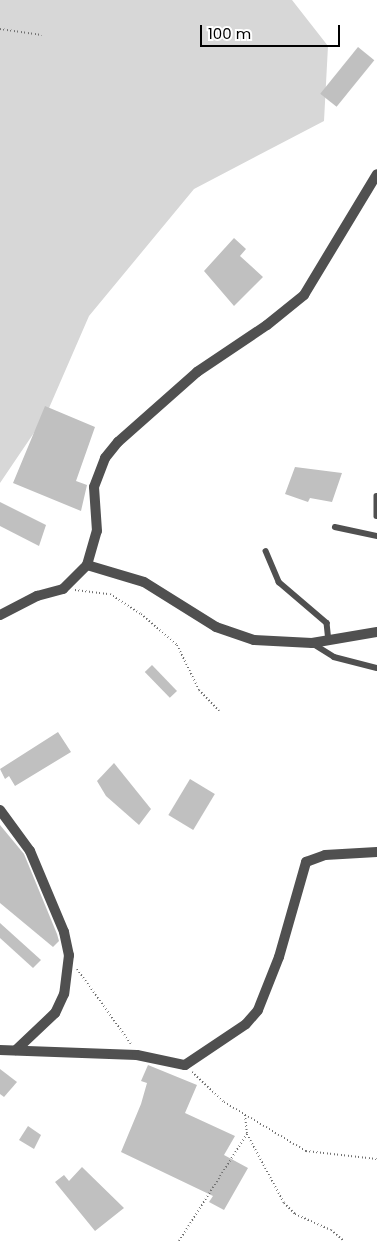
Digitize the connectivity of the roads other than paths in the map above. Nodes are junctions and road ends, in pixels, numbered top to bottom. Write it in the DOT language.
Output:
graph roads {
  1 [pos="377,174"];
  2 [pos="377,496"];
  3 [pos="377,516"];
  4 [pos="335,527"];
  5 [pos="377,536"];
  6 [pos="266,551"];
  7 [pos="87,565"];
  8 [pos="0,615"];
  9 [pos="377,632"];
  10 [pos="329,641"];
  11 [pos="312,643"];
  12 [pos="377,668"];
  13 [pos="0,810"];
  14 [pos="377,852"];
  15 [pos="0,1050"];
  16 [pos="16,1050"];
  1 -- 7 [label="street"];
  2 -- 3 [label="lane"];
  4 -- 5 [label="lane"];
  6 -- 10 [label="lane"];
  7 -- 8 [label="street"];
  7 -- 11 [label="street"];
  9 -- 10 [label="street"];
  10 -- 11 [label="street"];
  11 -- 12 [label="lane"];
  13 -- 16 [label="street"];
  14 -- 16 [label="street"];
  15 -- 16 [label="street"];
}
